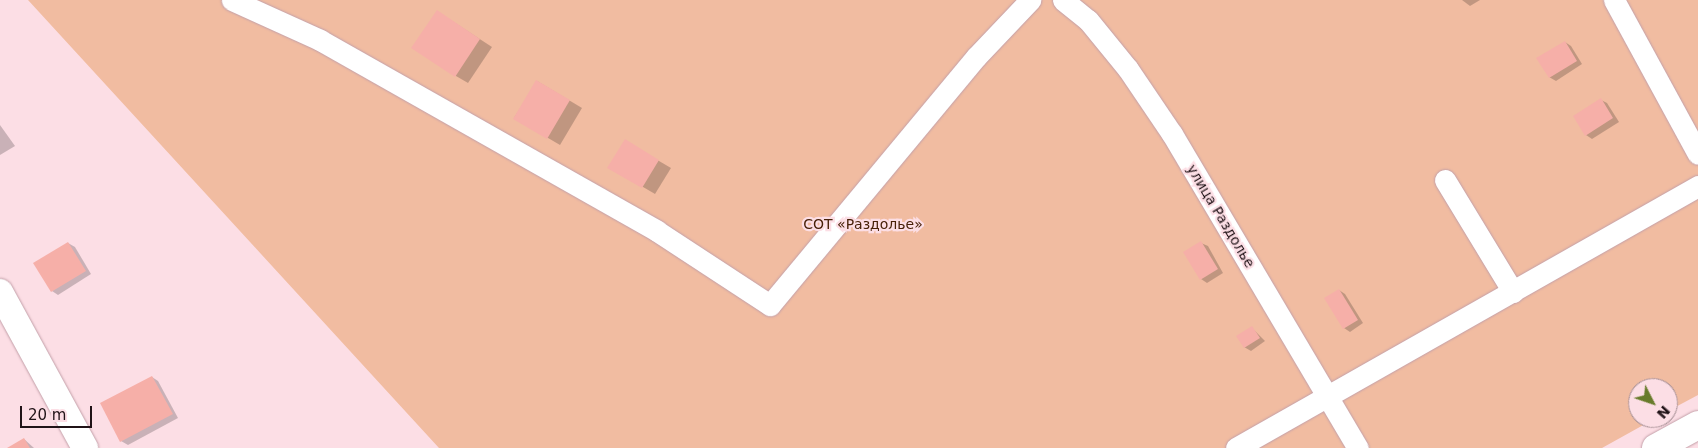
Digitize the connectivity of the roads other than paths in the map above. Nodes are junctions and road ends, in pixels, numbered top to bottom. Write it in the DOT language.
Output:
graph roads {
  1 [pos="232,0"];
  2 [pos="1030,0"];
  3 [pos="1063,0"];
  4 [pos="1614,0"];
  5 [pos="1698,154"];
  6 [pos="1445,180"];
  7 [pos="1698,186"];
  8 [pos="0,292"];
  9 [pos="1513,292"];
  10 [pos="1330,397"];
  11 [pos="1698,424"];
  12 [pos="85,448"];
  13 [pos="1236,448"];
  14 [pos="1358,448"];
  15 [pos="1656,448"];
  1 -- 2 [label="street"];
  3 -- 10 [label="street, улица Раздолье"];
  4 -- 5 [label="street"];
  6 -- 9 [label="street"];
  7 -- 9 [label="street"];
  8 -- 12 [label="street"];
  9 -- 10 [label="street"];
  10 -- 13 [label="street"];
  10 -- 14 [label="street, улица Раздолье"];
  11 -- 15 [label="main road"];
}
